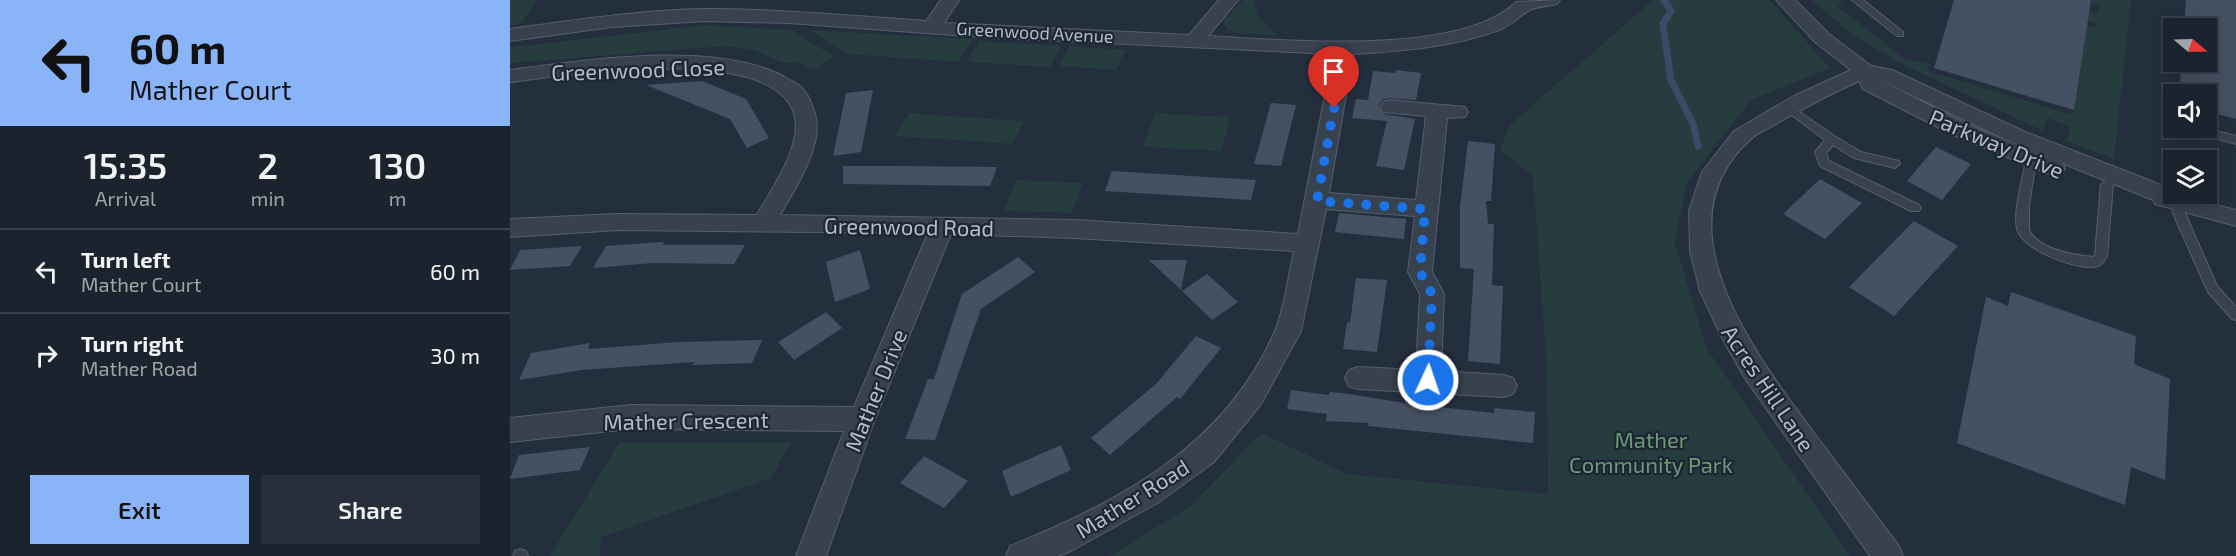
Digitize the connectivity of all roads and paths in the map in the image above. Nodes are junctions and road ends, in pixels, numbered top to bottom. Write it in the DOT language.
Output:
graph roads {
  1 [pos="717,0"];
  2 [pos="950,0"];
  3 [pos="1229,0"];
  4 [pos="1551,0"];
  5 [pos="1785,0"];
  6 [pos="1857,0"];
  7 [pos="1522,3"];
  8 [pos="705,15"];
  9 [pos="932,26"];
  10 [pos="1900,34"];
  11 [pos="510,35"];
  12 [pos="1197,39"];
  13 [pos="1344,49"];
  14 [pos="1865,71"];
  15 [pos="510,76"];
  16 [pos="1390,107"];
  17 [pos="1788,107"];
  18 [pos="2217,135"];
  19 [pos="1832,140"];
  20 [pos="2236,141"];
  21 [pos="2031,160"];
  22 [pos="1895,164"];
  23 [pos="2107,184"];
  24 [pos="2163,195"];
  25 [pos="2163,197"];
  26 [pos="1317,201"];
  27 [pos="2179,204"];
  28 [pos="2188,204"];
  29 [pos="1915,208"];
  30 [pos="1425,209"];
  31 [pos="2236,218"];
  32 [pos="763,224"];
  33 [pos="943,225"];
  34 [pos="510,228"];
  35 [pos="1307,243"];
  36 [pos="2236,315"];
  37 [pos="1358,378"];
  38 [pos="1428,380"];
  39 [pos="1504,386"];
  40 [pos="862,419"];
  41 [pos="510,430"];
  42 [pos="812,556"];
  43 [pos="1020,556"];
  44 [pos="1888,556"];
  1 -- 8 [label="street"];
  2 -- 9 [label="street"];
  3 -- 12 [label="street"];
  4 -- 7 [label="street, Greenwood Avenue"];
  5 -- 14 [label="street, Parkway Drive"];
  6 -- 10 [label="lane"];
  7 -- 13 [label="street, Greenwood Avenue"];
  8 -- 9 [label="street, Greenwood Avenue"];
  8 -- 11 [label="street, Greenwood Avenue"];
  9 -- 12 [label="street, Greenwood Avenue"];
  12 -- 13 [label="street, Greenwood Avenue"];
  13 -- 26 [label="street, Mather Road"];
  14 -- 17 [label="street, Acres Hill Lane"];
  14 -- 21 [label="street, Parkway Drive"];
  14 -- 24 [label="street, Parkway Drive"];
  15 -- 32 [label="street, Greenwood Close"];
  16 -- 30 [label="street"];
  17 -- 19 [label="lane"];
  17 -- 44 [label="street, Acres Hill Lane"];
  18 -- 20 [label="lane"];
  19 -- 22 [label="lane"];
  19 -- 29 [label="lane"];
  21 -- 23 [label="street, Parkway Drive"];
  21 -- 23 [label="lane"];
  23 -- 25 [label="street, Parkway Drive"];
  26 -- 30 [label="street"];
  26 -- 35 [label="street, Mather Road"];
  27 -- 36 [label="lane"];
  28 -- 31 [label="street, Parkway Drive"];
  30 -- 38 [label="street"];
  32 -- 33 [label="street, Greenwood Road"];
  32 -- 34 [label="street, Greenwood Road"];
  33 -- 35 [label="street, Greenwood Road"];
  33 -- 40 [label="street, Mather Drive"];
  35 -- 43 [label="street, Mather Road"];
  37 -- 38 [label="street"];
  38 -- 39 [label="street"];
  40 -- 41 [label="street, Mather Crescent"];
  40 -- 42 [label="street, Mather Drive"];
}
